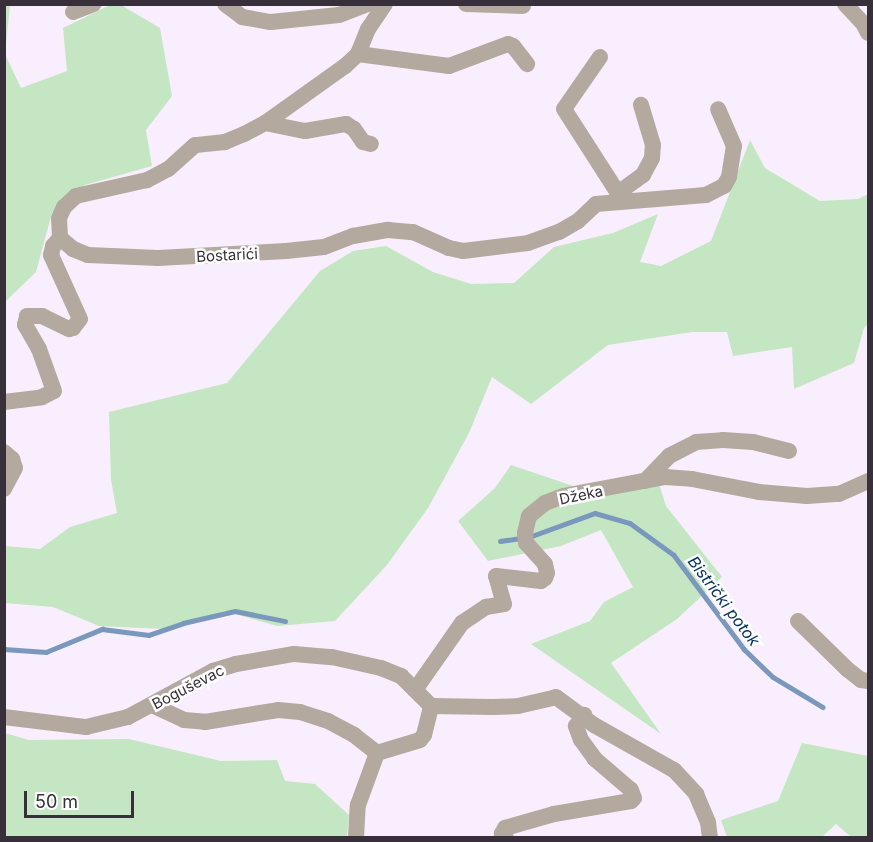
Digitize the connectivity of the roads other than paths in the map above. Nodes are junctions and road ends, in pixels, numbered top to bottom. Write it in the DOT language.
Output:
graph roads {
  1 [pos="94,4"];
  2 [pos="225,4"];
  3 [pos="367,4"];
  4 [pos="385,4"];
  5 [pos="466,4"];
  6 [pos="845,4"];
  7 [pos="523,6"];
  8 [pos="73,12"];
  9 [pos="868,33"];
  10 [pos="358,54"];
  11 [pos="600,57"];
  12 [pos="527,64"];
  13 [pos="641,105"];
  14 [pos="718,109"];
  15 [pos="265,123"];
  16 [pos="370,144"];
  17 [pos="621,198"];
  18 [pos="60,238"];
  19 [pos="4,402"];
  20 [pos="4,452"];
  21 [pos="789,452"];
  22 [pos="644,482"];
  23 [pos="868,482"];
  24 [pos="4,489"];
  25 [pos="798,621"];
  26 [pos="868,681"];
  27 [pos="415,690"];
  28 [pos="152,705"];
  29 [pos="431,706"];
  30 [pos="584,715"];
  31 [pos="4,717"];
  32 [pos="377,753"];
  33 [pos="356,837"];
  34 [pos="506,837"];
  35 [pos="710,837"];
  1 -- 8 [label="street"];
  2 -- 3 [label="street"];
  4 -- 10 [label="street"];
  5 -- 7 [label="street"];
  6 -- 9 [label="street"];
  10 -- 12 [label="street"];
  10 -- 15 [label="street"];
  11 -- 17 [label="street"];
  13 -- 17 [label="street"];
  14 -- 17 [label="street, Bostarići"];
  15 -- 16 [label="street"];
  15 -- 18 [label="street"];
  17 -- 18 [label="street, Bostarići"];
  18 -- 19 [label="street"];
  20 -- 24 [label="street"];
  21 -- 22 [label="street"];
  22 -- 23 [label="street, Džeka"];
  22 -- 27 [label="street, Džeka"];
  25 -- 26 [label="street"];
  27 -- 28 [label="street, Boguševac"];
  27 -- 29 [label="street, Boguševac"];
  28 -- 31 [label="street, Boguševac"];
  28 -- 32 [label="street"];
  29 -- 30 [label="street"];
  29 -- 32 [label="street"];
  30 -- 34 [label="street"];
  30 -- 35 [label="street"];
  32 -- 33 [label="street"];
}
